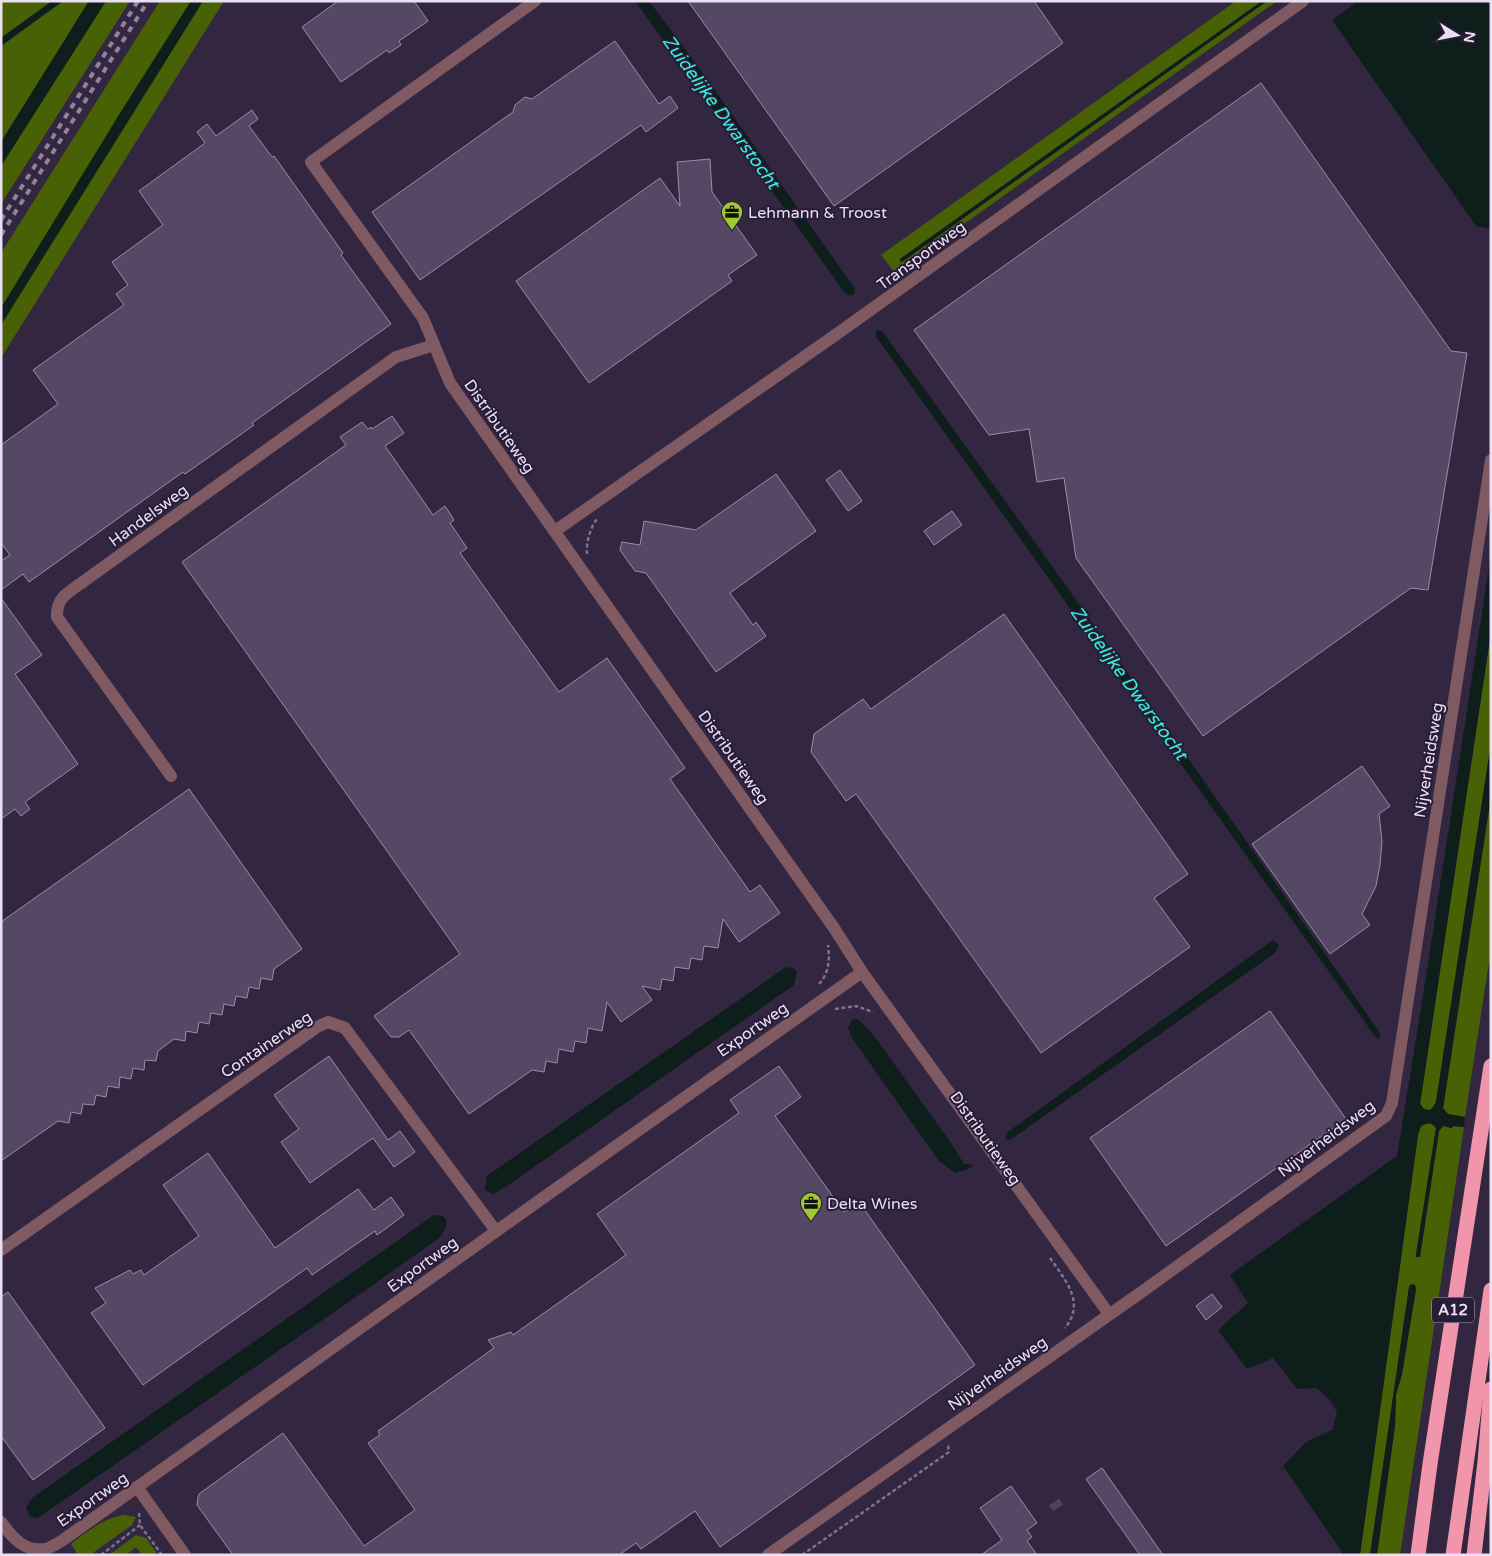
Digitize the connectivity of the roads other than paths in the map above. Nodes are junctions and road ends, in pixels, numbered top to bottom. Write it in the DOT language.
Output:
graph roads {
  1 [pos="535,1"];
  2 [pos="1303,1"];
  3 [pos="434,345"];
  4 [pos="1491,460"];
  5 [pos="555,531"];
  6 [pos="171,776"];
  7 [pos="862,972"];
  8 [pos="1491,1066"];
  9 [pos="496,1231"];
  10 [pos="1,1250"];
  11 [pos="1491,1290"];
  12 [pos="1109,1314"];
  13 [pos="1491,1389"];
  14 [pos="137,1487"];
  15 [pos="1,1522"];
  16 [pos="185,1555"];
  17 [pos="768,1555"];
  18 [pos="1418,1555"];
  19 [pos="1453,1555"];
  20 [pos="1474,1555"];
  1 -- 3 [label="street, Distributieweg"];
  2 -- 5 [label="street, Transportweg"];
  3 -- 5 [label="street, Distributieweg"];
  3 -- 6 [label="street, Handelsweg"];
  4 -- 12 [label="street, Nijverheidsweg"];
  5 -- 7 [label="street, Distributieweg"];
  7 -- 9 [label="street, Exportweg"];
  7 -- 12 [label="street, Distributieweg"];
  8 -- 18 [label="highway, A12"];
  9 -- 10 [label="street, Containerweg"];
  9 -- 14 [label="street, Exportweg"];
  11 -- 19 [label="highway, A12"];
  12 -- 17 [label="street, Nijverheidsweg"];
  13 -- 20 [label="highway"];
  14 -- 15 [label="street, Exportweg"];
  14 -- 16 [label="street"];
}
